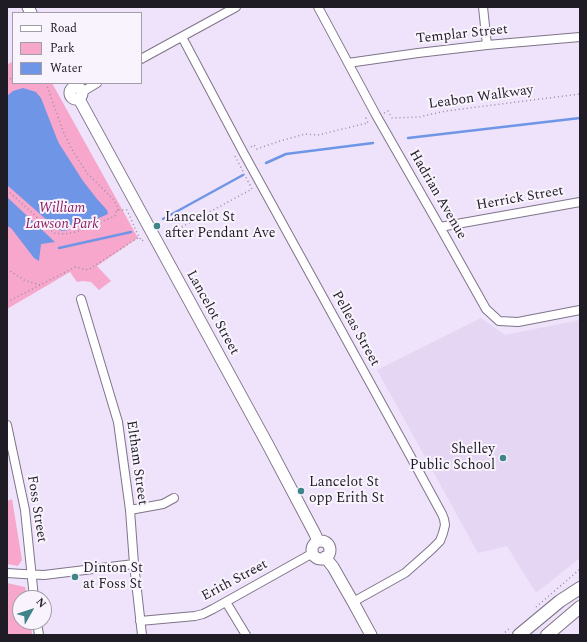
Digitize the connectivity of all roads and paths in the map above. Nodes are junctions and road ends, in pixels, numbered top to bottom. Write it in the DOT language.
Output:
graph roads {
  1 [pos="236,7"];
  2 [pos="318,7"];
  3 [pos="483,7"];
  4 [pos="182,37"];
  5 [pos="580,37"];
  6 [pos="487,45"];
  7 [pos="142,58"];
  8 [pos="348,63"];
  9 [pos="46,84"];
  10 [pos="93,84"];
  11 [pos="76,90"];
  12 [pos="580,94"];
  13 [pos="388,112"];
  14 [pos="366,118"];
  15 [pos="254,145"];
  16 [pos="235,156"];
  17 [pos="7,190"];
  18 [pos="580,202"];
  19 [pos="119,210"];
  20 [pos="440,227"];
  21 [pos="139,236"];
  22 [pos="166,236"];
  23 [pos="142,241"];
  24 [pos="7,269"];
  25 [pos="40,285"];
  26 [pos="81,299"];
  27 [pos="7,302"];
  28 [pos="580,310"];
  29 [pos="7,425"];
  30 [pos="174,498"];
  31 [pos="130,510"];
  32 [pos="318,541"];
  33 [pos="313,553"];
  34 [pos="325,557"];
  35 [pos="134,564"];
  36 [pos="580,569"];
  37 [pos="7,573"];
  38 [pos="32,575"];
  39 [pos="580,588"];
  40 [pos="33,590"];
  41 [pos="226,602"];
  42 [pos="353,602"];
  43 [pos="535,607"];
  44 [pos="580,607"];
  45 [pos="140,621"];
  46 [pos="516,630"];
  47 [pos="142,635"];
  48 [pos="246,635"];
  49 [pos="371,635"];
  50 [pos="502,635"];
  51 [pos="547,635"];
  1 -- 4 [label="street"];
  2 -- 8 [label="street, Hadrian Avenue"];
  3 -- 6 [label="street"];
  4 -- 7 [label="street"];
  4 -- 42 [label="street, Pelleas Street"];
  5 -- 6 [label="street, Templar Street"];
  6 -- 8 [label="street, Templar Street"];
  8 -- 20 [label="street, Hadrian Avenue"];
  9 -- 19 [label="path"];
  10 -- 11 [label="street"];
  11 -- 32 [label="street, Lancelot Street"];
  12 -- 13 [label="path, Leabon Walkway"];
  14 -- 15 [label="path"];
  16 -- 22 [label="path"];
  17 -- 19 [label="path"];
  18 -- 20 [label="street, Herrick Street"];
  19 -- 21 [label="path"];
  20 -- 28 [label="street, Hadrian Avenue"];
  21 -- 23 [label="path"];
  21 -- 25 [label="path"];
  24 -- 25 [label="path"];
  25 -- 27 [label="path"];
  26 -- 31 [label="street, Eltham Street"];
  29 -- 38 [label="street, Foss Street"];
  30 -- 31 [label="street"];
  31 -- 35 [label="street, Eltham Street"];
  32 -- 33 [label="street"];
  32 -- 34 [label="street"];
  33 -- 34 [label="street"];
  33 -- 41 [label="street, Erith Street"];
  34 -- 42 [label="street"];
  35 -- 38 [label="street"];
  35 -- 45 [label="street, Eltham Street"];
  36 -- 43 [label="path"];
  37 -- 38 [label="street"];
  38 -- 40 [label="street, Foss Street"];
  39 -- 46 [label="main road"];
  41 -- 45 [label="street, Erith Street"];
  41 -- 48 [label="street"];
  42 -- 49 [label="street"];
  44 -- 51 [label="main road"];
  45 -- 47 [label="street, Eltham Street"];
  46 -- 50 [label="path"];
}
